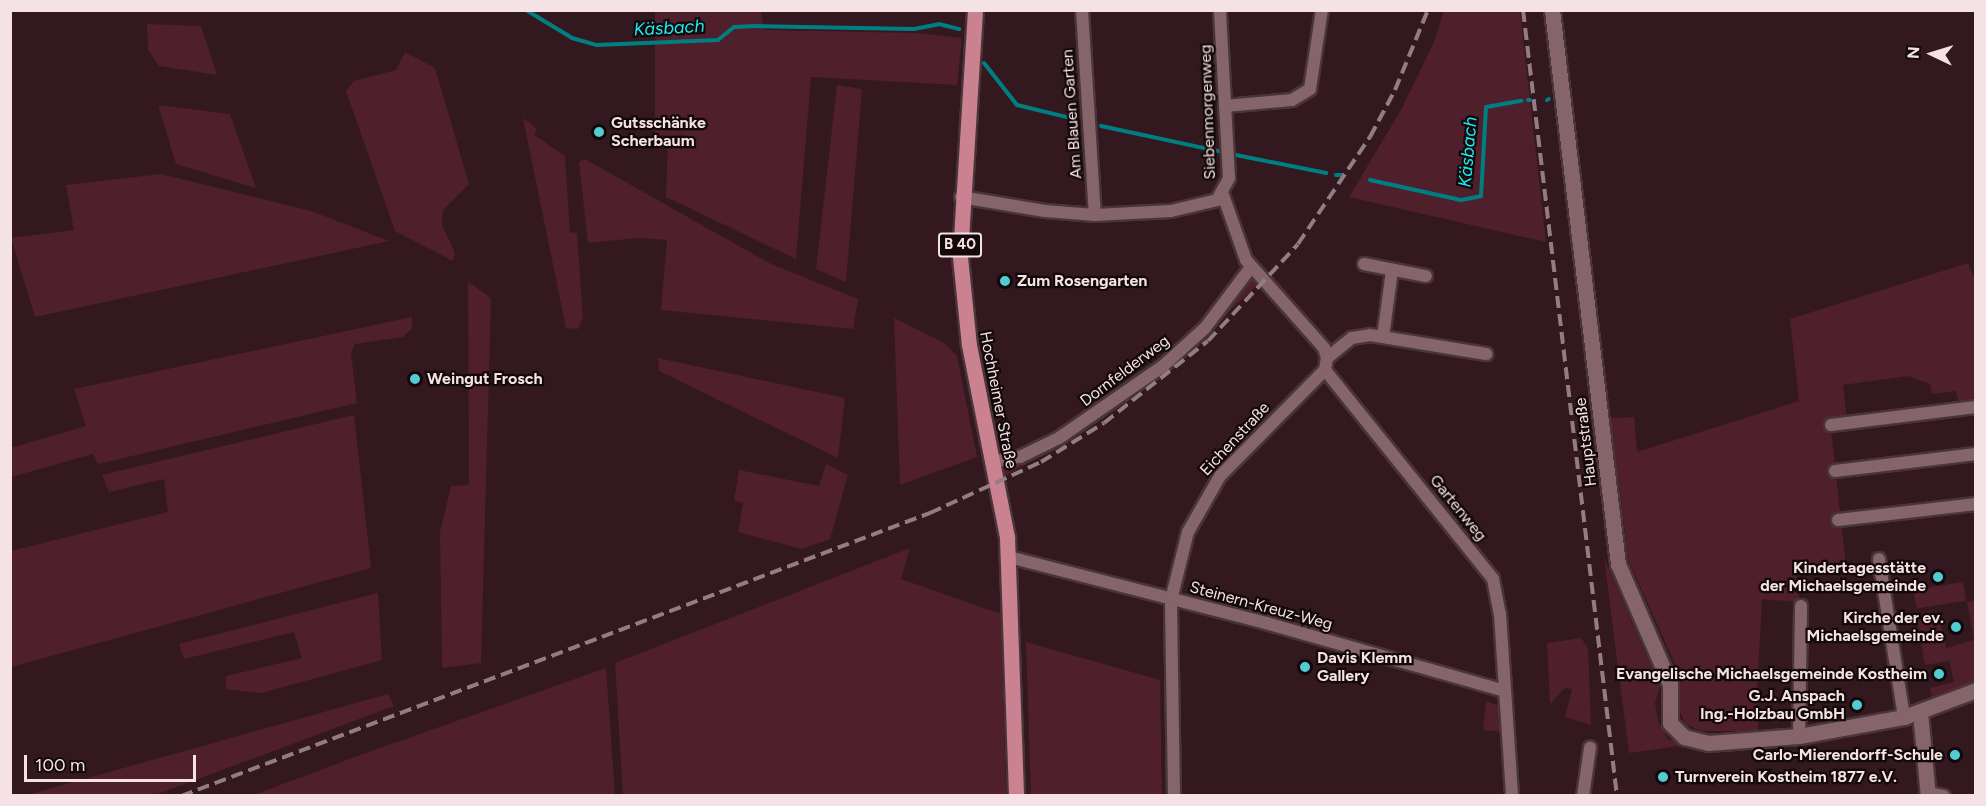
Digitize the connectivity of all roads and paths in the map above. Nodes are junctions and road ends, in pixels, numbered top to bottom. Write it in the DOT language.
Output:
graph roads {
  1 [pos="975,10"];
  2 [pos="1082,10"];
  3 [pos="1220,10"];
  4 [pos="1322,10"];
  5 [pos="1552,10"];
  6 [pos="1225,106"];
  7 [pos="1223,195"];
  8 [pos="960,196"];
  9 [pos="1095,215"];
  10 [pos="1364,264"];
  11 [pos="1251,267"];
  12 [pos="1392,270"];
  13 [pos="1426,276"];
  14 [pos="1383,337"];
  15 [pos="1486,354"];
  16 [pos="1326,364"];
  17 [pos="1976,407"];
  18 [pos="1831,425"];
  19 [pos="1976,454"];
  20 [pos="991,462"];
  21 [pos="1835,471"];
  22 [pos="1976,504"];
  23 [pos="1838,520"];
  24 [pos="1009,557"];
  25 [pos="1879,559"];
  26 [pos="1171,600"];
  27 [pos="1801,606"];
  28 [pos="1976,690"];
  29 [pos="1504,692"];
  30 [pos="1920,712"];
  31 [pos="1904,717"];
  32 [pos="1799,736"];
  33 [pos="1590,748"];
  34 [pos="1928,794"];
  35 [pos="1016,795"];
  36 [pos="1174,795"];
  37 [pos="1512,795"];
  38 [pos="1583,795"];
  39 [pos="1944,795"];
  1 -- 8 [label="main road, Hochheimer Straße / B 40"];
  2 -- 9 [label="street, Am Blauen Garten"];
  3 -- 6 [label="street, Siebenmorgenweg"];
  4 -- 6 [label="street"];
  5 -- 32 [label="street, Hauptstraße"];
  6 -- 7 [label="street, Siebenmorgenweg"];
  7 -- 9 [label="street, Siebenmorgenweg"];
  7 -- 11 [label="street, Gartenweg"];
  8 -- 9 [label="street, Siebenmorgenweg"];
  8 -- 20 [label="main road, Hochheimer Straße / B 40"];
  10 -- 12 [label="street"];
  11 -- 16 [label="street, Gartenweg"];
  11 -- 20 [label="street, Dornfelderweg"];
  12 -- 13 [label="street"];
  12 -- 14 [label="street"];
  14 -- 15 [label="street, Eichenstraße"];
  14 -- 16 [label="street, Eichenstraße"];
  16 -- 26 [label="street, Eichenstraße"];
  16 -- 29 [label="street, Gartenweg"];
  17 -- 18 [label="street"];
  19 -- 21 [label="street"];
  20 -- 24 [label="main road, Hochheimer Straße / B 40"];
  22 -- 23 [label="street"];
  24 -- 26 [label="street, Steinern-Kreuz-Weg"];
  24 -- 35 [label="main road, Hochheimer Straße / B 40"];
  25 -- 31 [label="street"];
  26 -- 29 [label="street, Steinern-Kreuz-Weg"];
  26 -- 36 [label="street, Eichenstraße"];
  27 -- 32 [label="street"];
  28 -- 30 [label="street, Hauptstraße"];
  29 -- 37 [label="street, Gartenweg"];
  30 -- 31 [label="street, Hauptstraße"];
  30 -- 34 [label="street"];
  31 -- 32 [label="street, Hauptstraße"];
  33 -- 38 [label="street"];
  34 -- 39 [label="street"];
}
